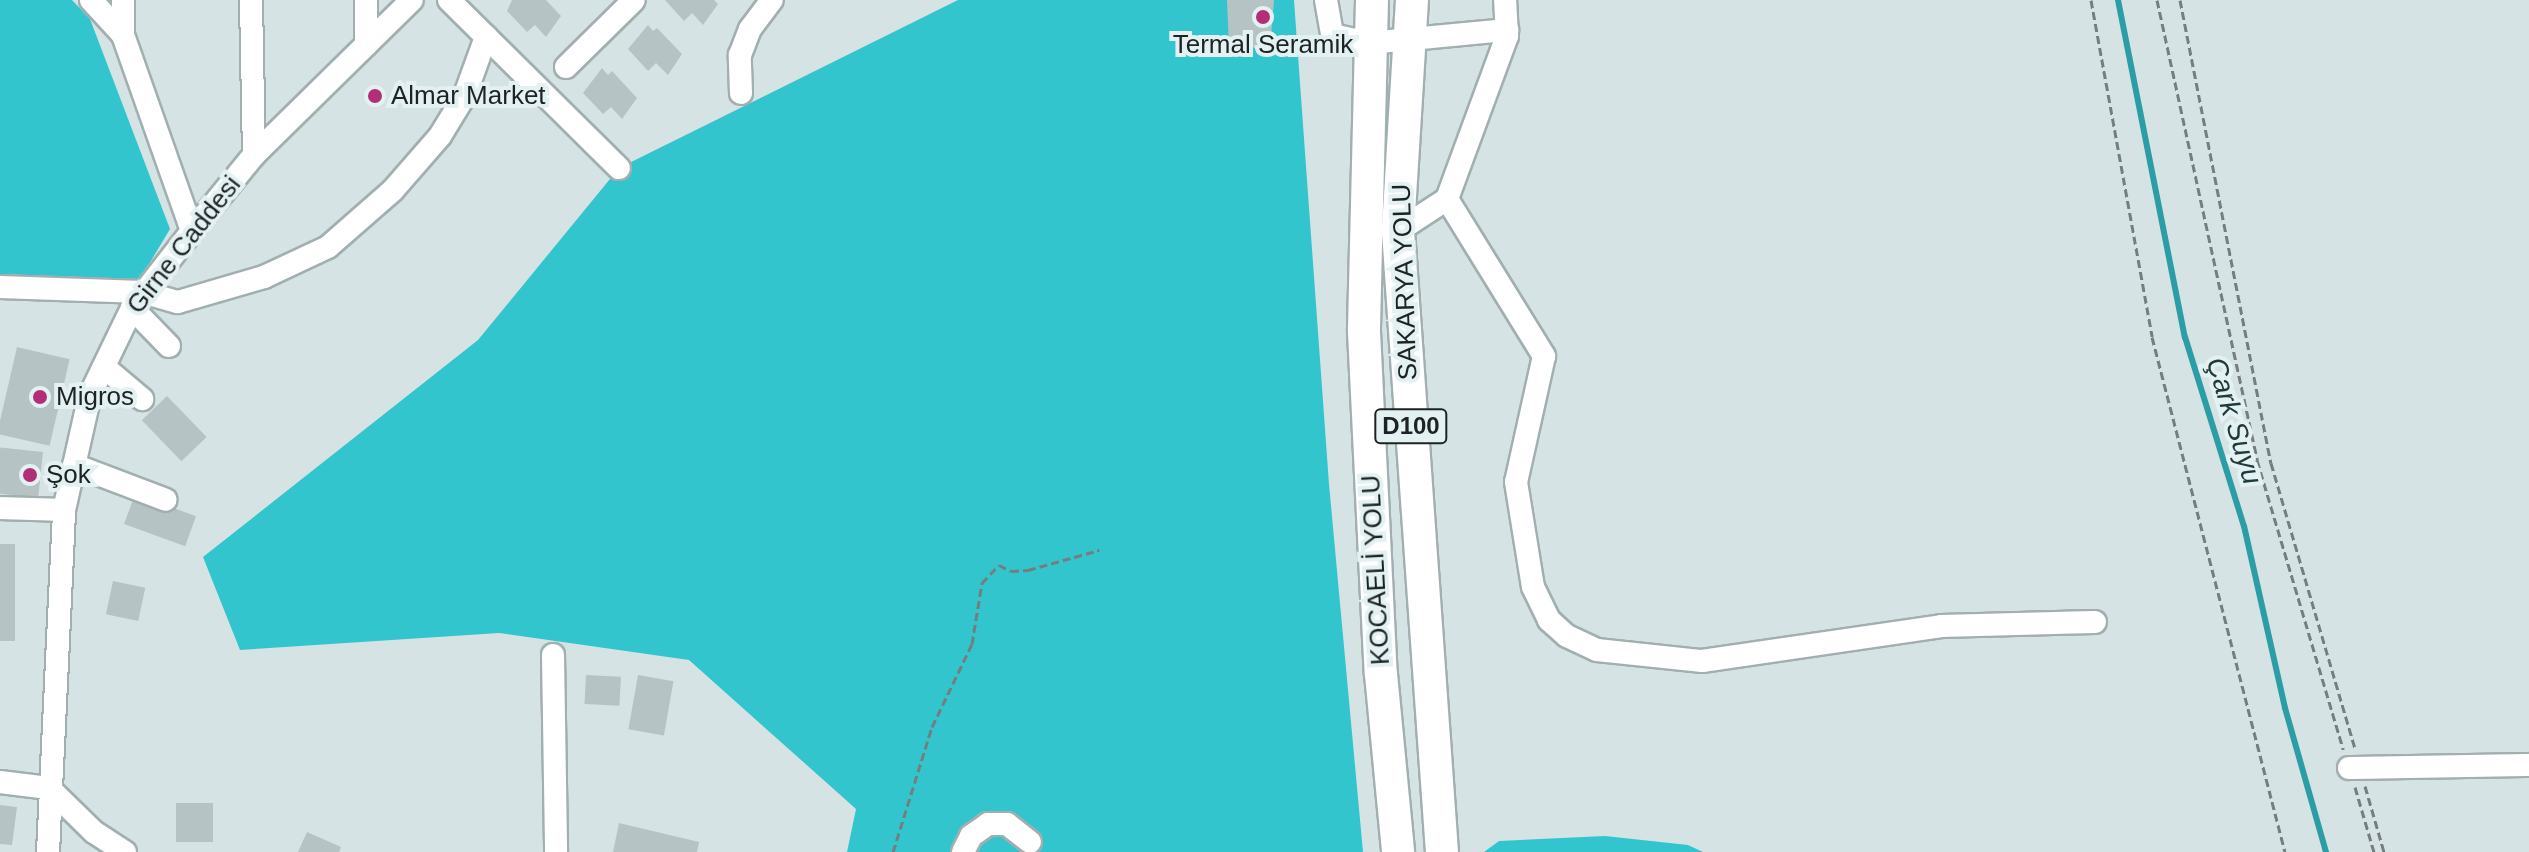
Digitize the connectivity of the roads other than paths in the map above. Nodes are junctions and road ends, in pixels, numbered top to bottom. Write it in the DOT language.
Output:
graph roads {
  1 [pos="91,0"];
  2 [pos="123,0"];
  3 [pos="251,0"];
  4 [pos="366,0"];
  5 [pos="412,0"];
  6 [pos="449,0"];
  7 [pos="634,0"];
  8 [pos="772,0"];
  9 [pos="1326,0"];
  10 [pos="1372,0"];
  11 [pos="1412,0"];
  12 [pos="1505,0"];
  13 [pos="1507,30"];
  14 [pos="123,35"];
  15 [pos="486,37"];
  16 [pos="1409,41"];
  17 [pos="1369,43"];
  18 [pos="366,45"];
  19 [pos="566,67"];
  20 [pos="741,93"];
  21 [pos="254,155"];
  22 [pos="619,168"];
  23 [pos="1447,199"];
  24 [pos="192,231"];
  25 [pos="1398,231"];
  26 [pos="0,287"];
  27 [pos="137,300"];
  28 [pos="169,346"];
  29 [pos="104,367"];
  30 [pos="142,399"];
  31 [pos="74,465"];
  32 [pos="166,500"];
  33 [pos="0,508"];
  34 [pos="64,510"];
  35 [pos="2095,622"];
  36 [pos="553,655"];
  37 [pos="2529,765"];
  38 [pos="2355,768"];
  39 [pos="0,782"];
  40 [pos="49,788"];
  41 [pos="1030,842"];
  42 [pos="48,852"];
  43 [pos="125,852"];
  44 [pos="556,852"];
  45 [pos="963,852"];
  46 [pos="1398,852"];
  47 [pos="1442,852"];
  1 -- 14 [label="street"];
  2 -- 14 [label="street"];
  3 -- 21 [label="street"];
  4 -- 18 [label="street"];
  5 -- 18 [label="street, Girne Caddesi"];
  6 -- 15 [label="street"];
  7 -- 19 [label="street"];
  8 -- 20 [label="street"];
  9 -- 17 [label="street"];
  10 -- 17 [label="highway, KOCAELİ YOLU / D100"];
  11 -- 16 [label="highway, SAKARYA YOLU / D100"];
  12 -- 13 [label="street"];
  13 -- 16 [label="street"];
  13 -- 23 [label="street"];
  14 -- 24 [label="street"];
  15 -- 22 [label="street"];
  15 -- 27 [label="street"];
  16 -- 17 [label="street"];
  16 -- 25 [label="highway, SAKARYA YOLU / D100"];
  17 -- 46 [label="highway, KOCAELİ YOLU / D100"];
  18 -- 21 [label="street, Girne Caddesi"];
  21 -- 24 [label="street, Girne Caddesi"];
  23 -- 25 [label="street"];
  23 -- 35 [label="street"];
  24 -- 27 [label="street, Girne Caddesi"];
  25 -- 47 [label="highway, SAKARYA YOLU / D100"];
  26 -- 27 [label="street"];
  27 -- 28 [label="street"];
  27 -- 29 [label="street, Girne Caddesi"];
  29 -- 30 [label="street"];
  29 -- 31 [label="street, Girne Caddesi"];
  31 -- 32 [label="street"];
  31 -- 34 [label="street, Girne Caddesi"];
  33 -- 34 [label="street"];
  34 -- 40 [label="street, Girne Caddesi"];
  36 -- 44 [label="street"];
  37 -- 38 [label="street"];
  39 -- 40 [label="street"];
  40 -- 42 [label="street, Girne Caddesi"];
  40 -- 43 [label="street"];
  41 -- 45 [label="street"];
}
